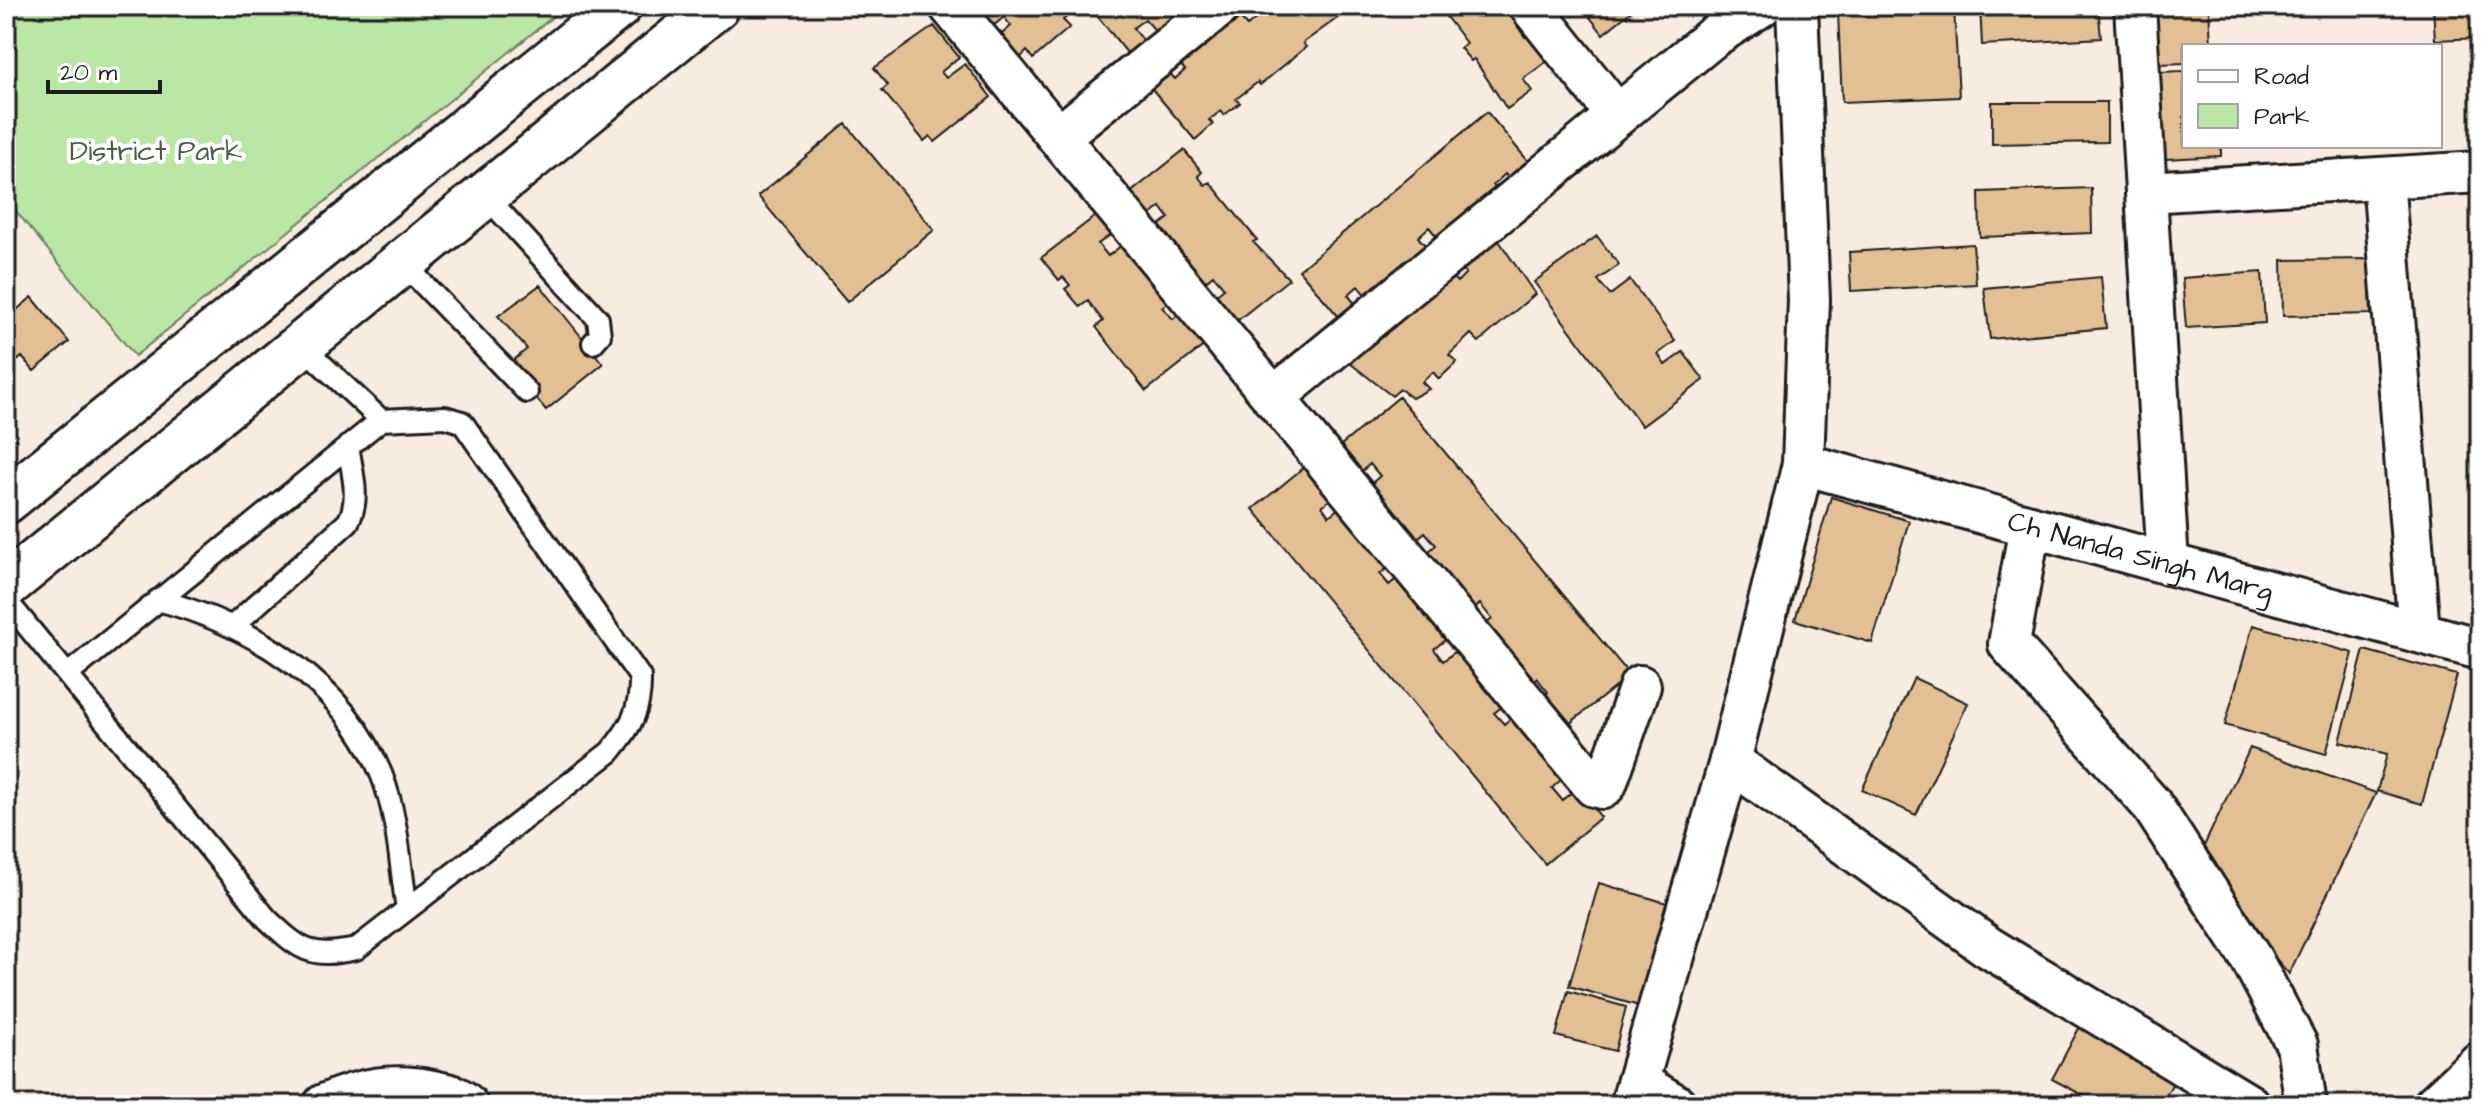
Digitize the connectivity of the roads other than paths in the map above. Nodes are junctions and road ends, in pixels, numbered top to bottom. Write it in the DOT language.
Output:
graph roads {
  1 [pos="619,6"];
  2 [pos="717,6"];
  3 [pos="950,6"];
  4 [pos="1220,6"];
  5 [pos="1530,6"];
  6 [pos="1761,6"];
  7 [pos="1797,6"];
  8 [pos="2135,6"];
  9 [pos="1617,115"];
  10 [pos="1058,137"];
  11 [pos="2480,172"];
  12 [pos="2383,178"];
  13 [pos="2146,192"];
  14 [pos="485,195"];
  15 [pos="403,263"];
  16 [pos="593,343"];
  17 [pos="301,345"];
  18 [pos="527,392"];
  19 [pos="1273,398"];
  20 [pos="381,420"];
  21 [pos="348,446"];
  22 [pos="1803,464"];
  23 [pos="6,501"];
  24 [pos="2030,526"];
  25 [pos="2168,564"];
  26 [pos="6,586"];
  27 [pos="6,600"];
  28 [pos="158,600"];
  29 [pos="233,626"];
  30 [pos="2419,632"];
  31 [pos="2480,649"];
  32 [pos="67,675"];
  33 [pos="1640,686"];
  34 [pos="1730,761"];
  35 [pos="407,909"];
  36 [pos="2480,1062"];
  37 [pos="1635,1094"];
  38 [pos="324,1105"];
  39 [pos="467,1105"];
  40 [pos="1676,1105"];
  41 [pos="2249,1105"];
  42 [pos="2306,1105"];
  43 [pos="2434,1105"];
  1 -- 23 [label="street"];
  2 -- 14 [label="street"];
  3 -- 10 [label="street"];
  4 -- 10 [label="street"];
  5 -- 9 [label="street"];
  6 -- 9 [label="street"];
  7 -- 22 [label="street"];
  8 -- 13 [label="street"];
  9 -- 19 [label="street"];
  10 -- 19 [label="street"];
  11 -- 12 [label="street"];
  12 -- 13 [label="street"];
  12 -- 30 [label="street"];
  13 -- 25 [label="street"];
  14 -- 15 [label="street"];
  14 -- 16 [label="lane"];
  15 -- 17 [label="street"];
  15 -- 18 [label="lane"];
  17 -- 20 [label="lane"];
  17 -- 26 [label="street"];
  19 -- 33 [label="street"];
  20 -- 21 [label="lane"];
  20 -- 35 [label="lane"];
  21 -- 28 [label="lane"];
  21 -- 29 [label="lane"];
  22 -- 24 [label="street, Ch Nanda Singh Marg"];
  22 -- 34 [label="street"];
  24 -- 25 [label="street, Ch Nanda Singh Marg"];
  24 -- 42 [label="street"];
  25 -- 30 [label="street, Ch Nanda Singh Marg"];
  27 -- 32 [label="lane"];
  28 -- 29 [label="lane"];
  28 -- 32 [label="lane"];
  29 -- 35 [label="lane"];
  30 -- 31 [label="street, Ch Nanda Singh Marg"];
  32 -- 35 [label="lane"];
  34 -- 37 [label="street"];
  34 -- 41 [label="street"];
  36 -- 43 [label="street"];
  37 -- 40 [label="street"];
  38 -- 39 [label="street"];
}
